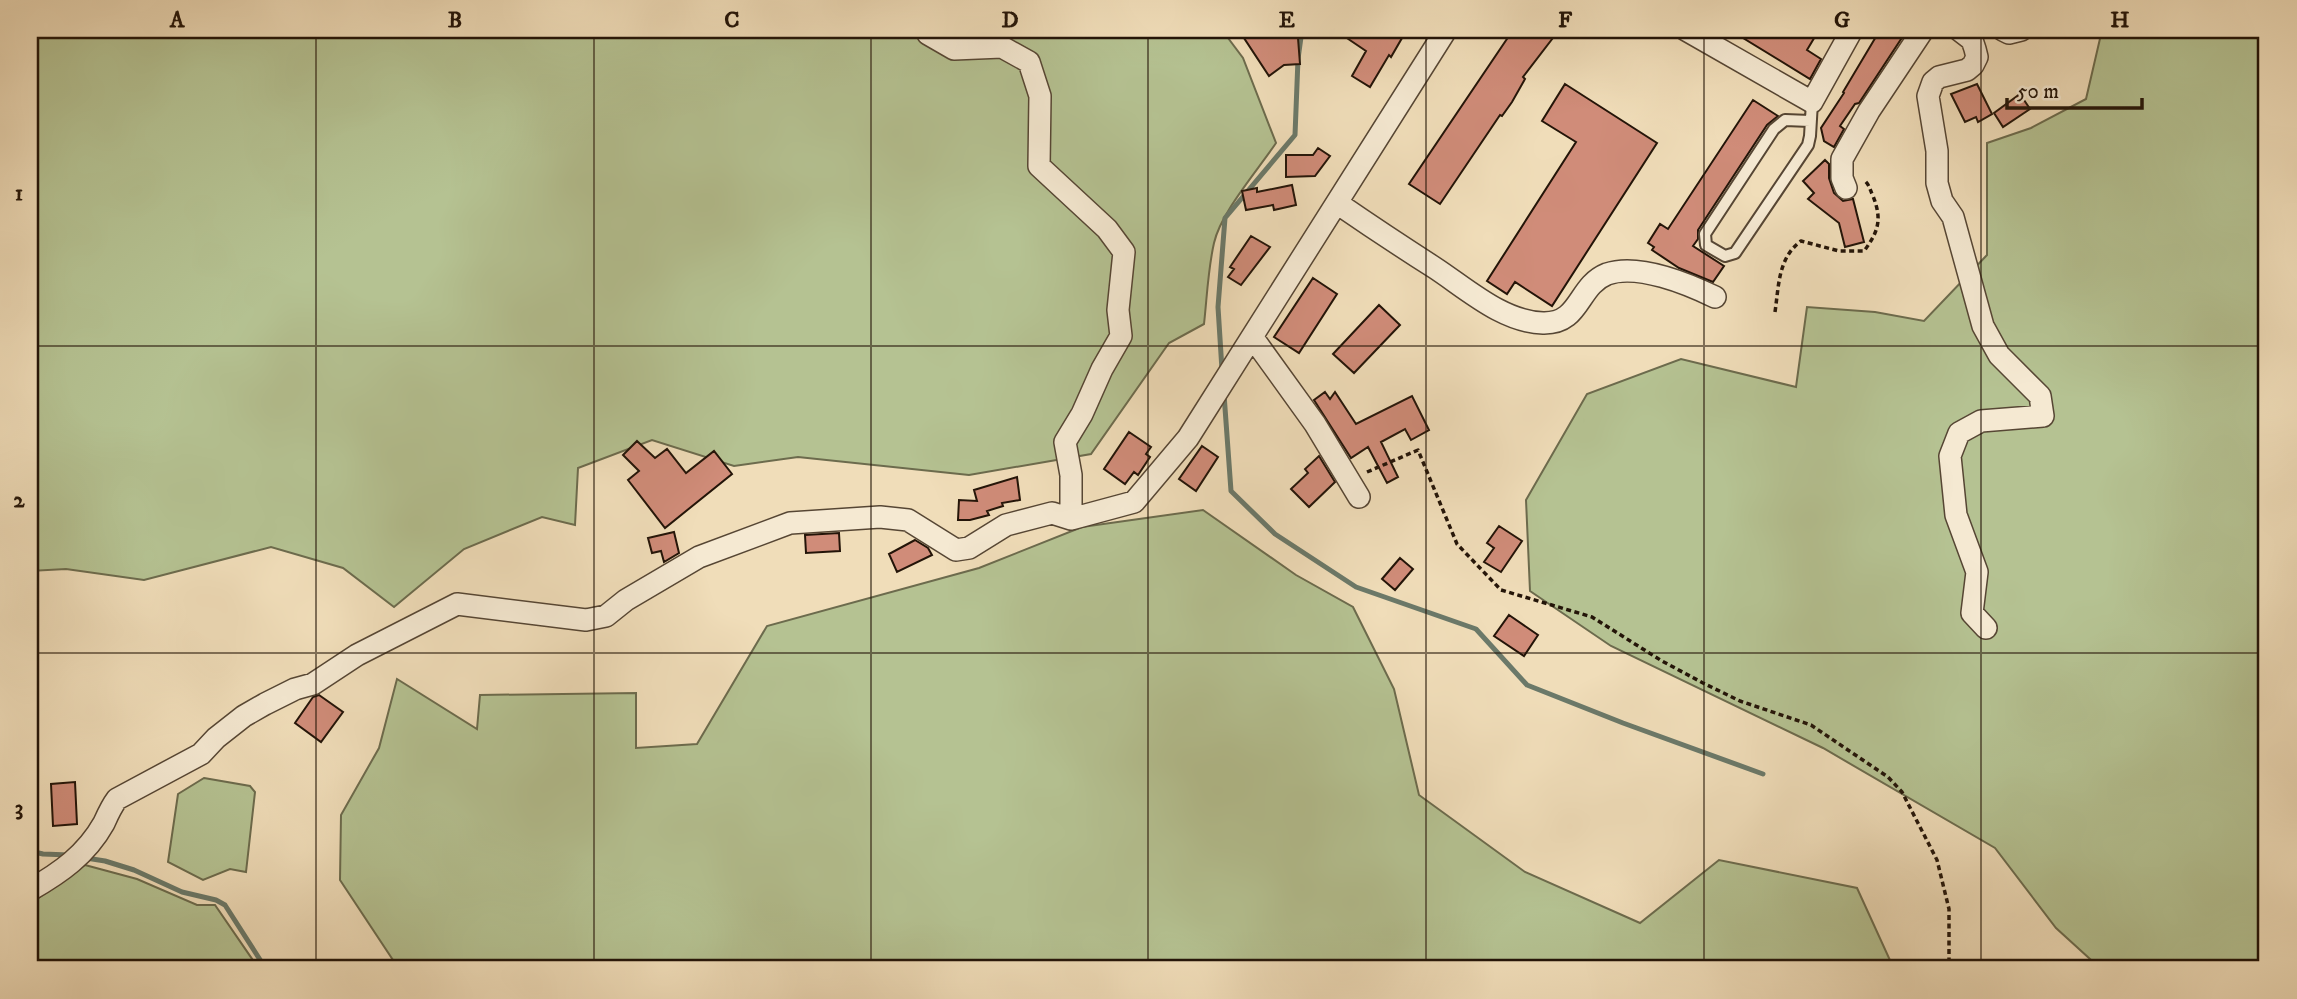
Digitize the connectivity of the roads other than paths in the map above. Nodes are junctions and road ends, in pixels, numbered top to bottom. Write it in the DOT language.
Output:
graph roads {
  1 [pos="927,30"];
  2 [pos="1446,30"];
  3 [pos="1686,30"];
  4 [pos="1852,30"];
  5 [pos="1923,30"];
  6 [pos="1959,30"];
  7 [pos="2003,30"];
  8 [pos="2021,30"];
  9 [pos="1720,38"];
  10 [pos="1811,111"];
  11 [pos="1844,178"];
  12 [pos="1336,204"];
  13 [pos="1715,297"];
  14 [pos="1252,338"];
  15 [pos="1354,488"];
  16 [pos="1072,519"];
  17 [pos="1986,628"];
  18 [pos="30,890"];
  1 -- 16 [label="street"];
  2 -- 12 [label="street"];
  3 -- 9 [label="street"];
  4 -- 10 [label="street"];
  5 -- 11 [label="street"];
  6 -- 17 [label="street"];
  7 -- 8 [label="street"];
  9 -- 10 [label="street"];
  10 -- 10 [label="lane"];
  12 -- 13 [label="street"];
  12 -- 14 [label="street"];
  14 -- 15 [label="street"];
  14 -- 16 [label="street"];
  16 -- 18 [label="street"];
}
